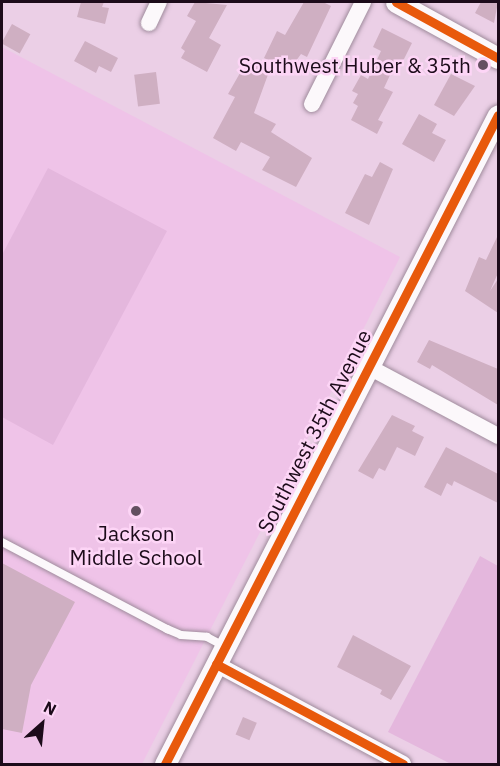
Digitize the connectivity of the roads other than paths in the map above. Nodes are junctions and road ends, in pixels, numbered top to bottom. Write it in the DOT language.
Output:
graph roads {
  1 [pos="159,2"];
  2 [pos="363,2"];
  3 [pos="396,2"];
  4 [pos="149,22"];
  5 [pos="498,58"];
  6 [pos="312,104"];
  7 [pos="498,115"];
  8 [pos="367,366"];
  9 [pos="498,435"];
  10 [pos="2,542"];
  11 [pos="220,655"];
  12 [pos="165,765"];
  13 [pos="403,765"];
  1 -- 4 [label="street"];
  2 -- 6 [label="street"];
  3 -- 5 [label="street"];
  7 -- 8 [label="street, Southwest 35th Avenue"];
  8 -- 9 [label="street"];
  8 -- 11 [label="street, Southwest 35th Avenue"];
  10 -- 11 [label="lane"];
  11 -- 12 [label="street, Southwest 35th Avenue"];
  11 -- 13 [label="street"];
}
